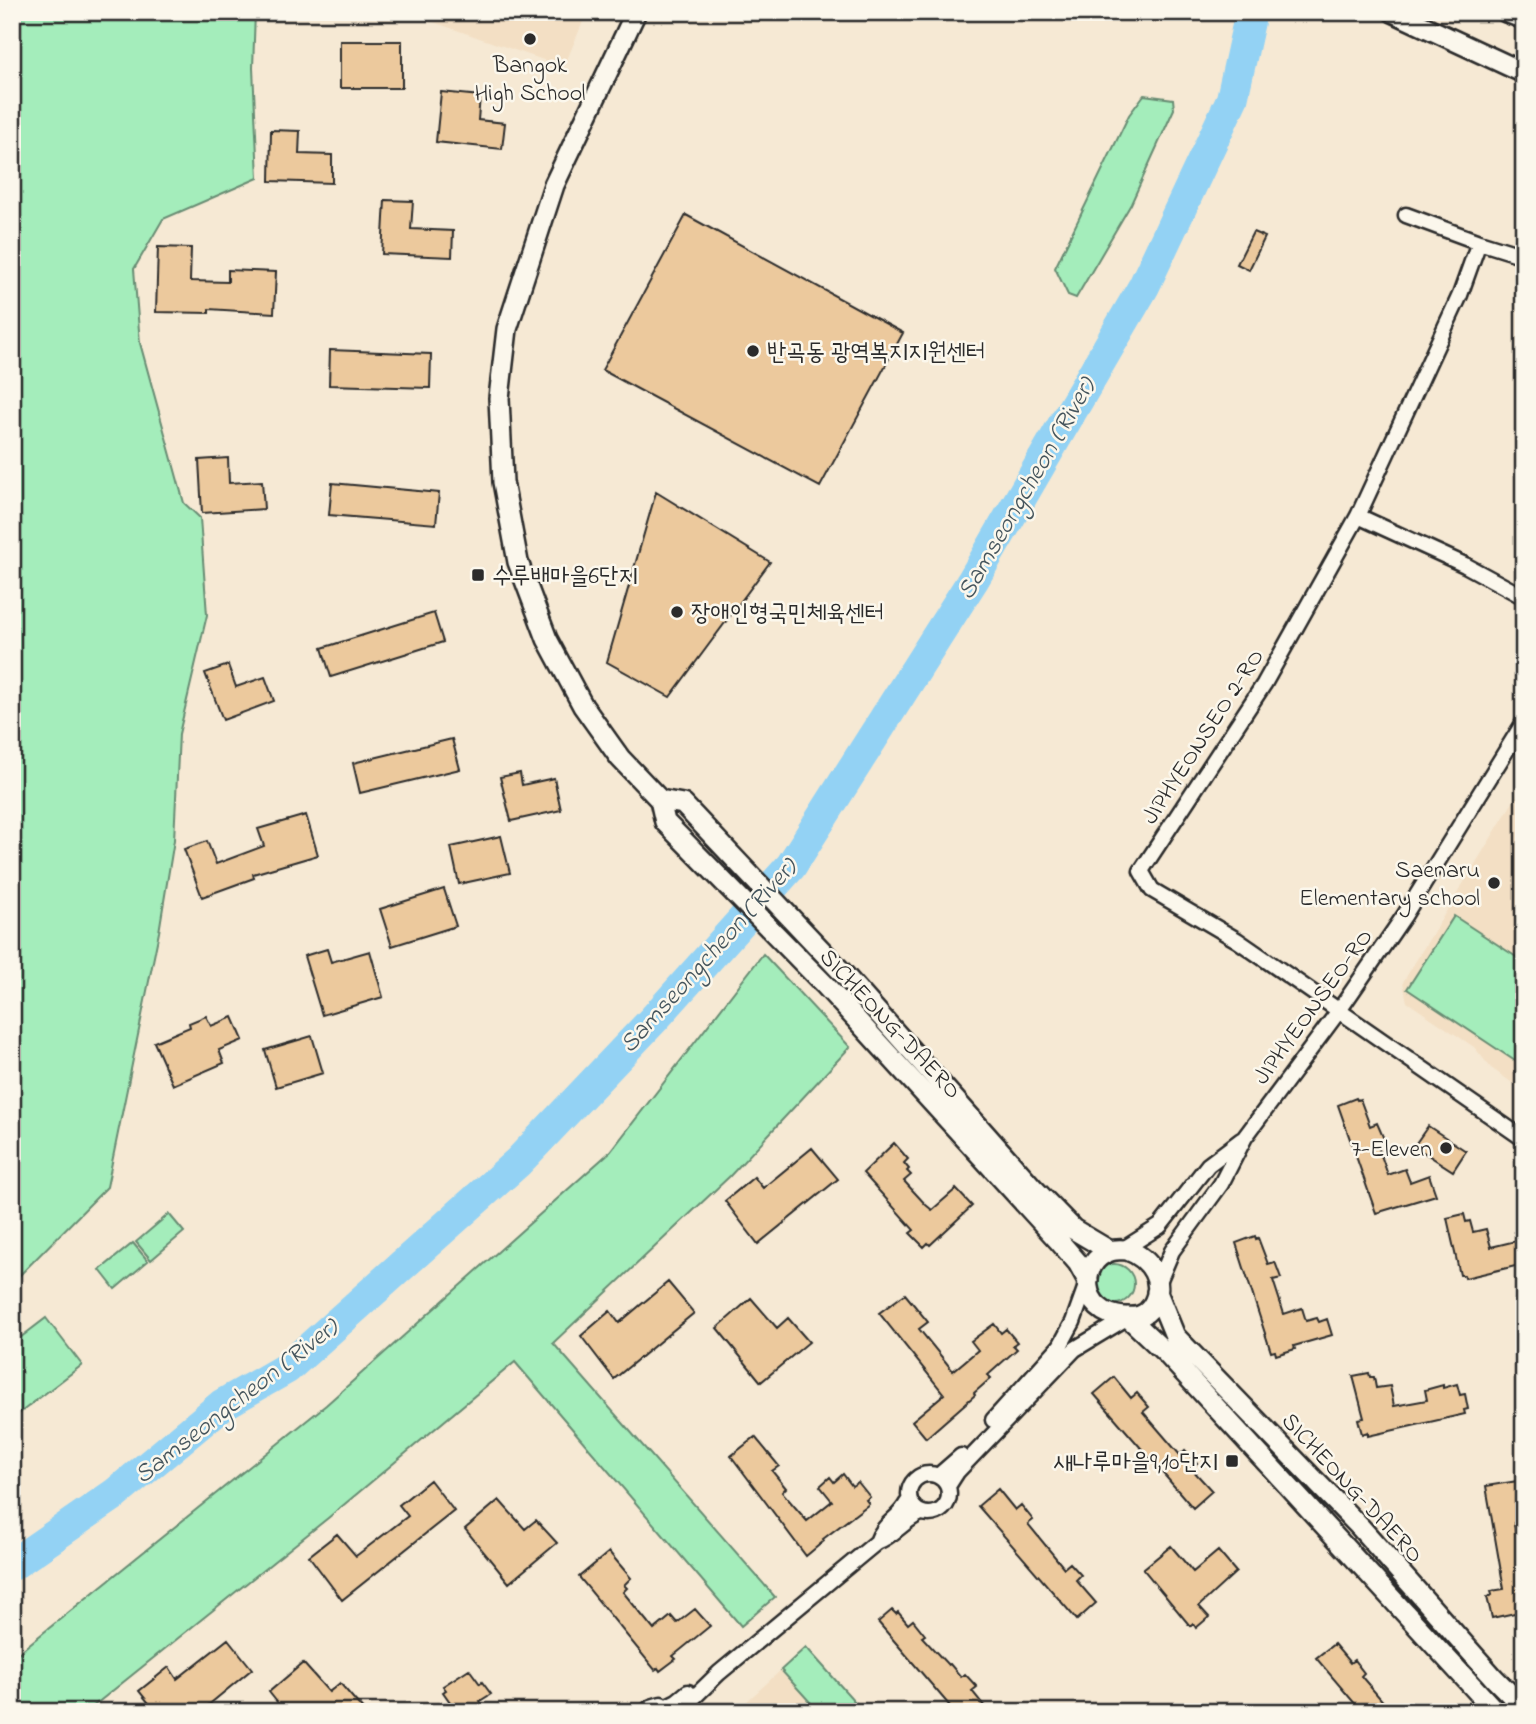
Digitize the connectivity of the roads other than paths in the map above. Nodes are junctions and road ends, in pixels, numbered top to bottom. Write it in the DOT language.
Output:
graph roads {
  1 [pos="636,12"];
  2 [pos="1393,12"];
  3 [pos="1506,12"];
  4 [pos="1524,19"];
  5 [pos="1524,73"];
  6 [pos="1406,215"];
  7 [pos="1479,242"];
  8 [pos="1524,256"];
  9 [pos="1358,516"];
  10 [pos="1524,597"];
  11 [pos="1524,722"];
  12 [pos="660,800"];
  13 [pos="1338,1012"];
  14 [pos="1245,1137"];
  15 [pos="1524,1139"];
  16 [pos="1116,1251"];
  17 [pos="1088,1282"];
  18 [pos="1157,1288"];
  19 [pos="1128,1317"];
  20 [pos="943,1481"];
  21 [pos="909,1499"];
  22 [pos="921,1513"];
  23 [pos="877,1542"];
  24 [pos="1524,1708"];
  25 [pos="673,1710"];
  26 [pos="646,1712"];
  27 [pos="1496,1712"];
  1 -- 12 [label="street"];
  2 -- 5 [label="street"];
  3 -- 4 [label="street"];
  6 -- 7 [label="street"];
  7 -- 8 [label="street"];
  7 -- 9 [label="street, JIPHYEONSEO 2-RO"];
  9 -- 10 [label="street"];
  9 -- 13 [label="street, JIPHYEONSEO 2-RO"];
  11 -- 13 [label="street, JIPHYEONSEO-RO"];
  12 -- 16 [label="street, SICHEONG-DAERO"];
  12 -- 17 [label="street, SICHEONG-DAERO"];
  13 -- 14 [label="street, JIPHYEONSEO-RO"];
  13 -- 15 [label="street, JIPHYEONSEO 2-RO"];
  14 -- 16 [label="street, JIPHYEONSEO-RO"];
  14 -- 18 [label="street, JIPHYEONSEO-RO"];
  16 -- 17 [label="street"];
  16 -- 18 [label="street"];
  17 -- 19 [label="street"];
  17 -- 20 [label="street"];
  18 -- 19 [label="street"];
  18 -- 24 [label="street, SICHEONG-DAERO"];
  19 -- 20 [label="street"];
  19 -- 27 [label="street, SICHEONG-DAERO"];
  20 -- 21 [label="street"];
  20 -- 22 [label="street"];
  21 -- 22 [label="street"];
  21 -- 23 [label="street"];
  22 -- 23 [label="street"];
  23 -- 25 [label="street"];
  25 -- 26 [label="street"];
}
